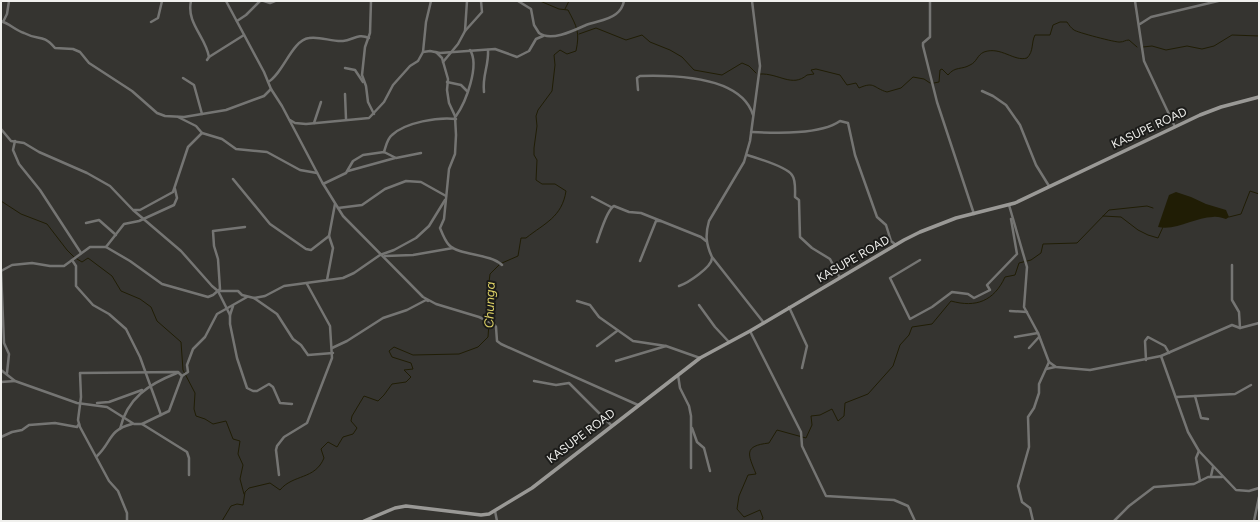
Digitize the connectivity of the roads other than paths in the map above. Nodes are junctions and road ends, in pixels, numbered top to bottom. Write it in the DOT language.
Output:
graph roads {
  1 [pos="9,1"];
  2 [pos="162,1"];
  3 [pos="191,1"];
  4 [pos="226,1"];
  5 [pos="260,1"];
  6 [pos="264,1"];
  7 [pos="275,1"];
  8 [pos="372,1"];
  9 [pos="431,1"];
  10 [pos="467,1"];
  11 [pos="481,1"];
  12 [pos="518,1"];
  13 [pos="624,1"];
  14 [pos="752,1"];
  15 [pos="930,1"];
  16 [pos="1135,1"];
  17 [pos="1218,1"];
  18 [pos="2,21"];
  19 [pos="237,21"];
  20 [pos="151,22"];
  21 [pos="1140,24"];
  22 [pos="465,31"];
  23 [pos="244,35"];
  24 [pos="543,36"];
  25 [pos="369,38"];
  26 [pos="470,50"];
  27 [pos="488,50"];
  28 [pos="453,51"];
  29 [pos="423,52"];
  30 [pos="436,52"];
  31 [pos="443,62"];
  32 [pos="345,68"];
  33 [pos="183,78"];
  34 [pos="268,82"];
  35 [pos="447,82"];
  36 [pos="366,86"];
  37 [pos="271,89"];
  38 [pos="638,90"];
  39 [pos="467,91"];
  40 [pos="982,91"];
  41 [pos="484,92"];
  42 [pos="345,94"];
  43 [pos="1259,97"];
  44 [pos="320,102"];
  45 [pos="202,114"];
  46 [pos="374,114"];
  47 [pos="178,117"];
  48 [pos="456,118"];
  49 [pos="753,118"];
  50 [pos="346,119"];
  51 [pos="289,120"];
  52 [pos="314,123"];
  53 [pos="1175,127"];
  54 [pos="1,129"];
  55 [pos="751,132"];
  56 [pos="202,133"];
  57 [pos="15,141"];
  58 [pos="384,152"];
  59 [pos="421,153"];
  60 [pos="747,155"];
  61 [pos="395,157"];
  62 [pos="348,171"];
  63 [pos="317,174"];
  64 [pos="233,179"];
  65 [pos="324,184"];
  66 [pos="1049,186"];
  67 [pos="174,188"];
  68 [pos="592,197"];
  69 [pos="446,198"];
  70 [pos="335,204"];
  71 [pos="1009,205"];
  72 [pos="612,207"];
  73 [pos="338,208"];
  74 [pos="133,210"];
  75 [pos="974,214"];
  76 [pos="1012,216"];
  77 [pos="144,218"];
  78 [pos="662,220"];
  79 [pos="86,223"];
  80 [pos="245,227"];
  81 [pos="116,235"];
  82 [pos="329,236"];
  83 [pos="597,242"];
  84 [pos="706,242"];
  85 [pos="896,245"];
  86 [pos="106,247"];
  87 [pos="453,248"];
  88 [pos="81,253"];
  89 [pos="380,254"];
  90 [pos="385,256"];
  91 [pos="712,257"];
  92 [pos="72,260"];
  93 [pos="920,260"];
  94 [pos="640,261"];
  95 [pos="501,264"];
  96 [pos="1232,265"];
  97 [pos="1,271"];
  98 [pos="840,278"];
  99 [pos="327,281"];
  100 [pos="307,284"];
  101 [pos="679,286"];
  102 [pos="218,291"];
  103 [pos="247,297"];
  104 [pos="254,298"];
  105 [pos="428,301"];
  106 [pos="577,301"];
  107 [pos="699,305"];
  108 [pos="233,306"];
  109 [pos="789,307"];
  110 [pos="226,308"];
  111 [pos="1010,311"];
  112 [pos="1028,313"];
  113 [pos="230,315"];
  114 [pos="764,323"];
  115 [pos="1259,323"];
  116 [pos="2,325"];
  117 [pos="1240,328"];
  118 [pos="617,331"];
  119 [pos="750,331"];
  120 [pos="1038,335"];
  121 [pos="1015,337"];
  122 [pos="729,342"];
  123 [pos="597,346"];
  124 [pos="666,346"];
  125 [pos="332,348"];
  126 [pos="1029,348"];
  127 [pos="332,353"];
  128 [pos="1169,353"];
  129 [pos="1161,356"];
  130 [pos="700,358"];
  131 [pos="1146,360"];
  132 [pos="616,361"];
  133 [pos="1049,362"];
  134 [pos="1056,367"];
  135 [pos="802,368"];
  136 [pos="1,370"];
  137 [pos="1046,370"];
  138 [pos="7,372"];
  139 [pos="178,372"];
  140 [pos="146,373"];
  141 [pos="678,375"];
  142 [pos="182,376"];
  143 [pos="15,381"];
  144 [pos="534,381"];
  145 [pos="1,382"];
  146 [pos="150,385"];
  147 [pos="1251,385"];
  148 [pos="144,390"];
  149 [pos="1195,396"];
  150 [pos="1176,398"];
  151 [pos="81,403"];
  152 [pos="90,404"];
  153 [pos="292,404"];
  154 [pos="638,405"];
  155 [pos="161,415"];
  156 [pos="123,418"];
  157 [pos="1208,419"];
  158 [pos="79,424"];
  159 [pos="134,424"];
  160 [pos="142,424"];
  161 [pos="691,424"];
  162 [pos="612,426"];
  163 [pos="120,429"];
  164 [pos="1,437"];
  165 [pos="1199,451"];
  166 [pos="97,456"];
  167 [pos="1213,467"];
  168 [pos="691,468"];
  169 [pos="710,471"];
  170 [pos="189,475"];
  171 [pos="279,475"];
  172 [pos="1211,476"];
  173 [pos="1223,477"];
  174 [pos="1200,481"];
  175 [pos="1259,488"];
  176 [pos="1259,497"];
  177 [pos="495,510"];
  178 [pos="127,521"];
  179 [pos="364,521"];
  180 [pos="497,521"];
  181 [pos="915,521"];
  182 [pos="1033,521"];
  183 [pos="1114,521"];
  184 [pos="1254,521"];
  1 -- 18 [label="street"];
  2 -- 20 [label="street"];
  3 -- 23 [label="street"];
  4 -- 19 [label="street"];
  5 -- 19 [label="street"];
  6 -- 7 [label="street"];
  8 -- 25 [label="street"];
  9 -- 29 [label="street"];
  10 -- 22 [label="street"];
  11 -- 22 [label="street"];
  12 -- 24 [label="street"];
  13 -- 24 [label="street"];
  14 -- 49 [label="street"];
  15 -- 75 [label="street"];
  16 -- 21 [label="street"];
  17 -- 21 [label="street"];
  18 -- 47 [label="street"];
  19 -- 23 [label="street"];
  21 -- 53 [label="street"];
  22 -- 28 [label="street"];
  23 -- 34 [label="street"];
  24 -- 27 [label="street"];
  25 -- 34 [label="street"];
  25 -- 36 [label="street"];
  26 -- 27 [label="street"];
  26 -- 28 [label="street"];
  26 -- 39 [label="street"];
  27 -- 41 [label="street"];
  28 -- 30 [label="street"];
  28 -- 31 [label="street"];
  29 -- 30 [label="street"];
  29 -- 46 [label="street"];
  30 -- 31 [label="street"];
  31 -- 35 [label="street"];
  32 -- 36 [label="street"];
  33 -- 45 [label="street"];
  34 -- 37 [label="street"];
  35 -- 39 [label="street"];
  35 -- 48 [label="street"];
  36 -- 46 [label="street"];
  37 -- 45 [label="street"];
  37 -- 51 [label="street"];
  38 -- 49 [label="street"];
  39 -- 48 [label="street"];
  40 -- 66 [label="street"];
  42 -- 50 [label="street"];
  43 -- 53 [label="street, KASUPE ROAD"];
  44 -- 52 [label="street"];
  45 -- 47 [label="street"];
  46 -- 50 [label="street"];
  47 -- 56 [label="street"];
  48 -- 58 [label="street"];
  48 -- 69 [label="street"];
  49 -- 55 [label="street"];
  50 -- 52 [label="street"];
  51 -- 52 [label="street"];
  51 -- 63 [label="street"];
  53 -- 66 [label="street, KASUPE ROAD"];
  54 -- 57 [label="street"];
  55 -- 60 [label="street"];
  55 -- 85 [label="street"];
  56 -- 63 [label="street"];
  56 -- 67 [label="street"];
  57 -- 74 [label="street"];
  57 -- 88 [label="street"];
  58 -- 61 [label="street"];
  58 -- 62 [label="street"];
  59 -- 61 [label="street"];
  60 -- 84 [label="street"];
  60 -- 98 [label="street"];
  61 -- 62 [label="street"];
  62 -- 65 [label="street"];
  63 -- 65 [label="street"];
  64 -- 82 [label="street"];
  65 -- 70 [label="street"];
  66 -- 71 [label="street, KASUPE ROAD"];
  67 -- 74 [label="street"];
  67 -- 77 [label="street"];
  68 -- 72 [label="street"];
  69 -- 73 [label="street"];
  69 -- 87 [label="street"];
  69 -- 89 [label="street"];
  70 -- 73 [label="street"];
  70 -- 82 [label="street"];
  71 -- 75 [label="street, KASUPE ROAD"];
  71 -- 76 [label="street"];
  72 -- 78 [label="street"];
  72 -- 83 [label="street"];
  73 -- 89 [label="street"];
  74 -- 77 [label="street"];
  75 -- 85 [label="street, KASUPE ROAD"];
  76 -- 93 [label="street"];
  76 -- 112 [label="street"];
  77 -- 81 [label="street"];
  77 -- 102 [label="street"];
  78 -- 84 [label="street"];
  78 -- 94 [label="street"];
  79 -- 81 [label="street"];
  80 -- 102 [label="street"];
  81 -- 86 [label="street"];
  82 -- 99 [label="street"];
  84 -- 91 [label="street"];
  85 -- 98 [label="street, KASUPE ROAD"];
  86 -- 88 [label="street"];
  86 -- 102 [label="street"];
  87 -- 90 [label="street"];
  87 -- 95 [label="street"];
  88 -- 92 [label="street"];
  89 -- 90 [label="street"];
  89 -- 99 [label="street"];
  90 -- 105 [label="street"];
  91 -- 101 [label="street"];
  91 -- 114 [label="street"];
  92 -- 97 [label="street"];
  92 -- 140 [label="street"];
  96 -- 117 [label="street"];
  97 -- 116 [label="street"];
  98 -- 109 [label="street, KASUPE ROAD"];
  99 -- 100 [label="street"];
  100 -- 104 [label="street"];
  100 -- 125 [label="street"];
  102 -- 103 [label="street"];
  102 -- 110 [label="street"];
  103 -- 104 [label="street"];
  103 -- 108 [label="street"];
  104 -- 127 [label="street"];
  105 -- 125 [label="street"];
  105 -- 154 [label="street"];
  106 -- 118 [label="street"];
  107 -- 122 [label="street"];
  108 -- 110 [label="street"];
  108 -- 113 [label="street"];
  109 -- 114 [label="street, KASUPE ROAD"];
  109 -- 135 [label="street"];
  110 -- 113 [label="street"];
  110 -- 142 [label="street"];
  111 -- 112 [label="street"];
  112 -- 120 [label="street"];
  113 -- 153 [label="street"];
  114 -- 119 [label="street, KASUPE ROAD"];
  115 -- 117 [label="street"];
  116 -- 138 [label="street"];
  117 -- 128 [label="street"];
  118 -- 123 [label="street"];
  118 -- 124 [label="street"];
  119 -- 122 [label="street, KASUPE ROAD"];
  119 -- 181 [label="street"];
  120 -- 121 [label="street"];
  120 -- 126 [label="street"];
  120 -- 133 [label="street"];
  122 -- 130 [label="street, KASUPE ROAD"];
  124 -- 130 [label="street"];
  124 -- 132 [label="street"];
  125 -- 127 [label="street"];
  127 -- 171 [label="street"];
  128 -- 129 [label="street"];
  128 -- 131 [label="street"];
  129 -- 131 [label="street"];
  129 -- 150 [label="street"];
  130 -- 141 [label="street, KASUPE ROAD"];
  131 -- 134 [label="street"];
  133 -- 134 [label="street"];
  133 -- 137 [label="street"];
  134 -- 137 [label="street"];
  136 -- 138 [label="street"];
  137 -- 182 [label="street"];
  138 -- 143 [label="street"];
  139 -- 140 [label="street"];
  139 -- 142 [label="street"];
  139 -- 146 [label="street"];
  140 -- 146 [label="street"];
  140 -- 151 [label="street"];
  141 -- 154 [label="street, KASUPE ROAD"];
  141 -- 161 [label="street"];
  142 -- 155 [label="street"];
  143 -- 145 [label="street"];
  143 -- 151 [label="street"];
  144 -- 162 [label="street"];
  146 -- 148 [label="street"];
  146 -- 155 [label="street"];
  147 -- 149 [label="street"];
  148 -- 152 [label="street"];
  148 -- 156 [label="street"];
  149 -- 150 [label="street"];
  149 -- 157 [label="street"];
  150 -- 165 [label="street"];
  151 -- 152 [label="street"];
  151 -- 158 [label="street"];
  152 -- 156 [label="street"];
  154 -- 162 [label="street, KASUPE ROAD"];
  155 -- 160 [label="street"];
  156 -- 159 [label="street"];
  156 -- 163 [label="street"];
  158 -- 164 [label="street"];
  158 -- 166 [label="street"];
  159 -- 160 [label="street"];
  159 -- 163 [label="street"];
  160 -- 170 [label="street"];
  161 -- 168 [label="street"];
  161 -- 169 [label="street"];
  162 -- 177 [label="street, KASUPE ROAD"];
  163 -- 166 [label="street"];
  165 -- 167 [label="street"];
  165 -- 174 [label="street"];
  166 -- 178 [label="street"];
  167 -- 172 [label="street"];
  167 -- 173 [label="street"];
  172 -- 173 [label="street"];
  172 -- 174 [label="street"];
  173 -- 175 [label="street"];
  174 -- 183 [label="street"];
  176 -- 184 [label="street"];
  177 -- 179 [label="street, KASUPE ROAD"];
  177 -- 180 [label="street"];
}
